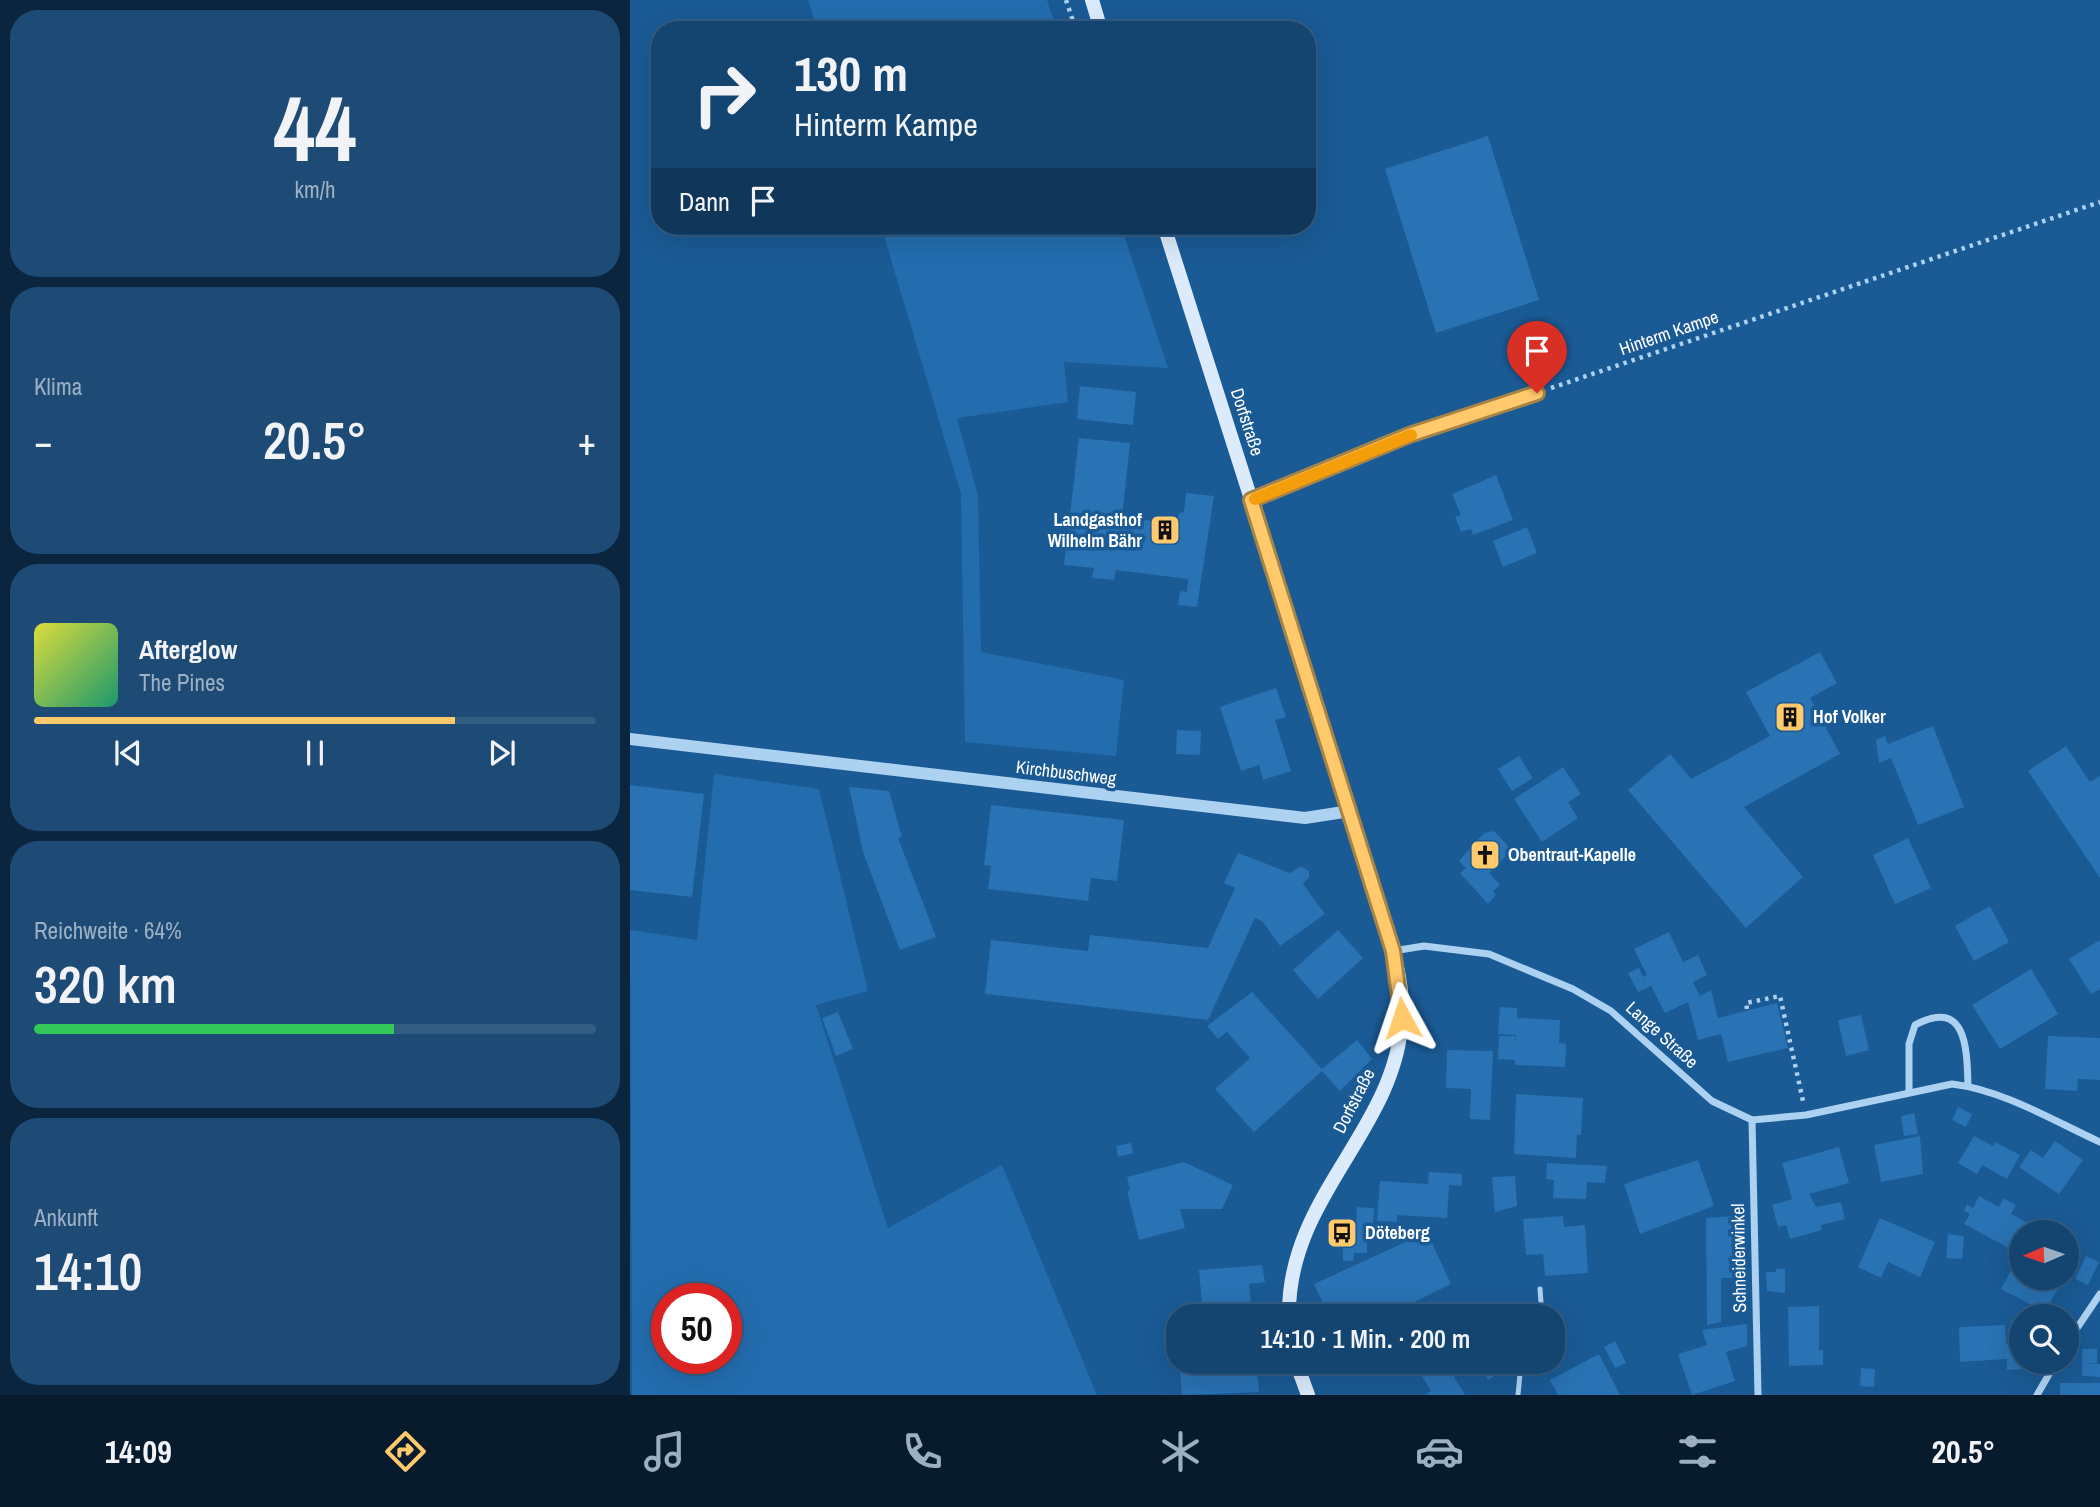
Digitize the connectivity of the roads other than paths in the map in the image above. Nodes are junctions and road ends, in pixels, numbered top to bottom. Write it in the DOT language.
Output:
graph roads {
  1 [pos="1091,0"];
  2 [pos="1098,21"];
  3 [pos="1167,235"];
  4 [pos="1537,393"];
  5 [pos="1251,500"];
  6 [pos="630,739"];
  7 [pos="1350,811"];
  8 [pos="1393,951"];
  9 [pos="1968,1086"];
  10 [pos="1909,1092"];
  11 [pos="1752,1120"];
  12 [pos="2100,1142"];
  13 [pos="1540,1289"];
  14 [pos="2100,1294"];
  15 [pos="1289,1304"];
  16 [pos="1541,1304"];
  17 [pos="2079,1325"];
  18 [pos="1300,1374"];
  19 [pos="1520,1374"];
  20 [pos="2049,1374"];
  21 [pos="1308,1395"];
  22 [pos="1518,1395"];
  23 [pos="1758,1395"];
  24 [pos="2037,1395"];
  1 -- 2 [label="main road"];
  3 -- 5 [label="main road, Dorfstraße"];
  4 -- 5 [label="lane"];
  5 -- 7 [label="main road, Dorfstraße"];
  6 -- 7 [label="street, Kirchbuschweg"];
  7 -- 8 [label="main road, Dorfstraße"];
  8 -- 11 [label="street, Lange Straße"];
  8 -- 15 [label="main road, Dorfstraße"];
  9 -- 10 [label="street, Lange Straße"];
  9 -- 10 [label="street"];
  9 -- 12 [label="street, Lange Straße"];
  10 -- 11 [label="street, Lange Straße"];
  11 -- 23 [label="street, Schneiderwinkel"];
  13 -- 16 [label="lane"];
  14 -- 17 [label="street"];
  18 -- 21 [label="main road"];
  19 -- 22 [label="lane"];
  20 -- 24 [label="street"];
}
